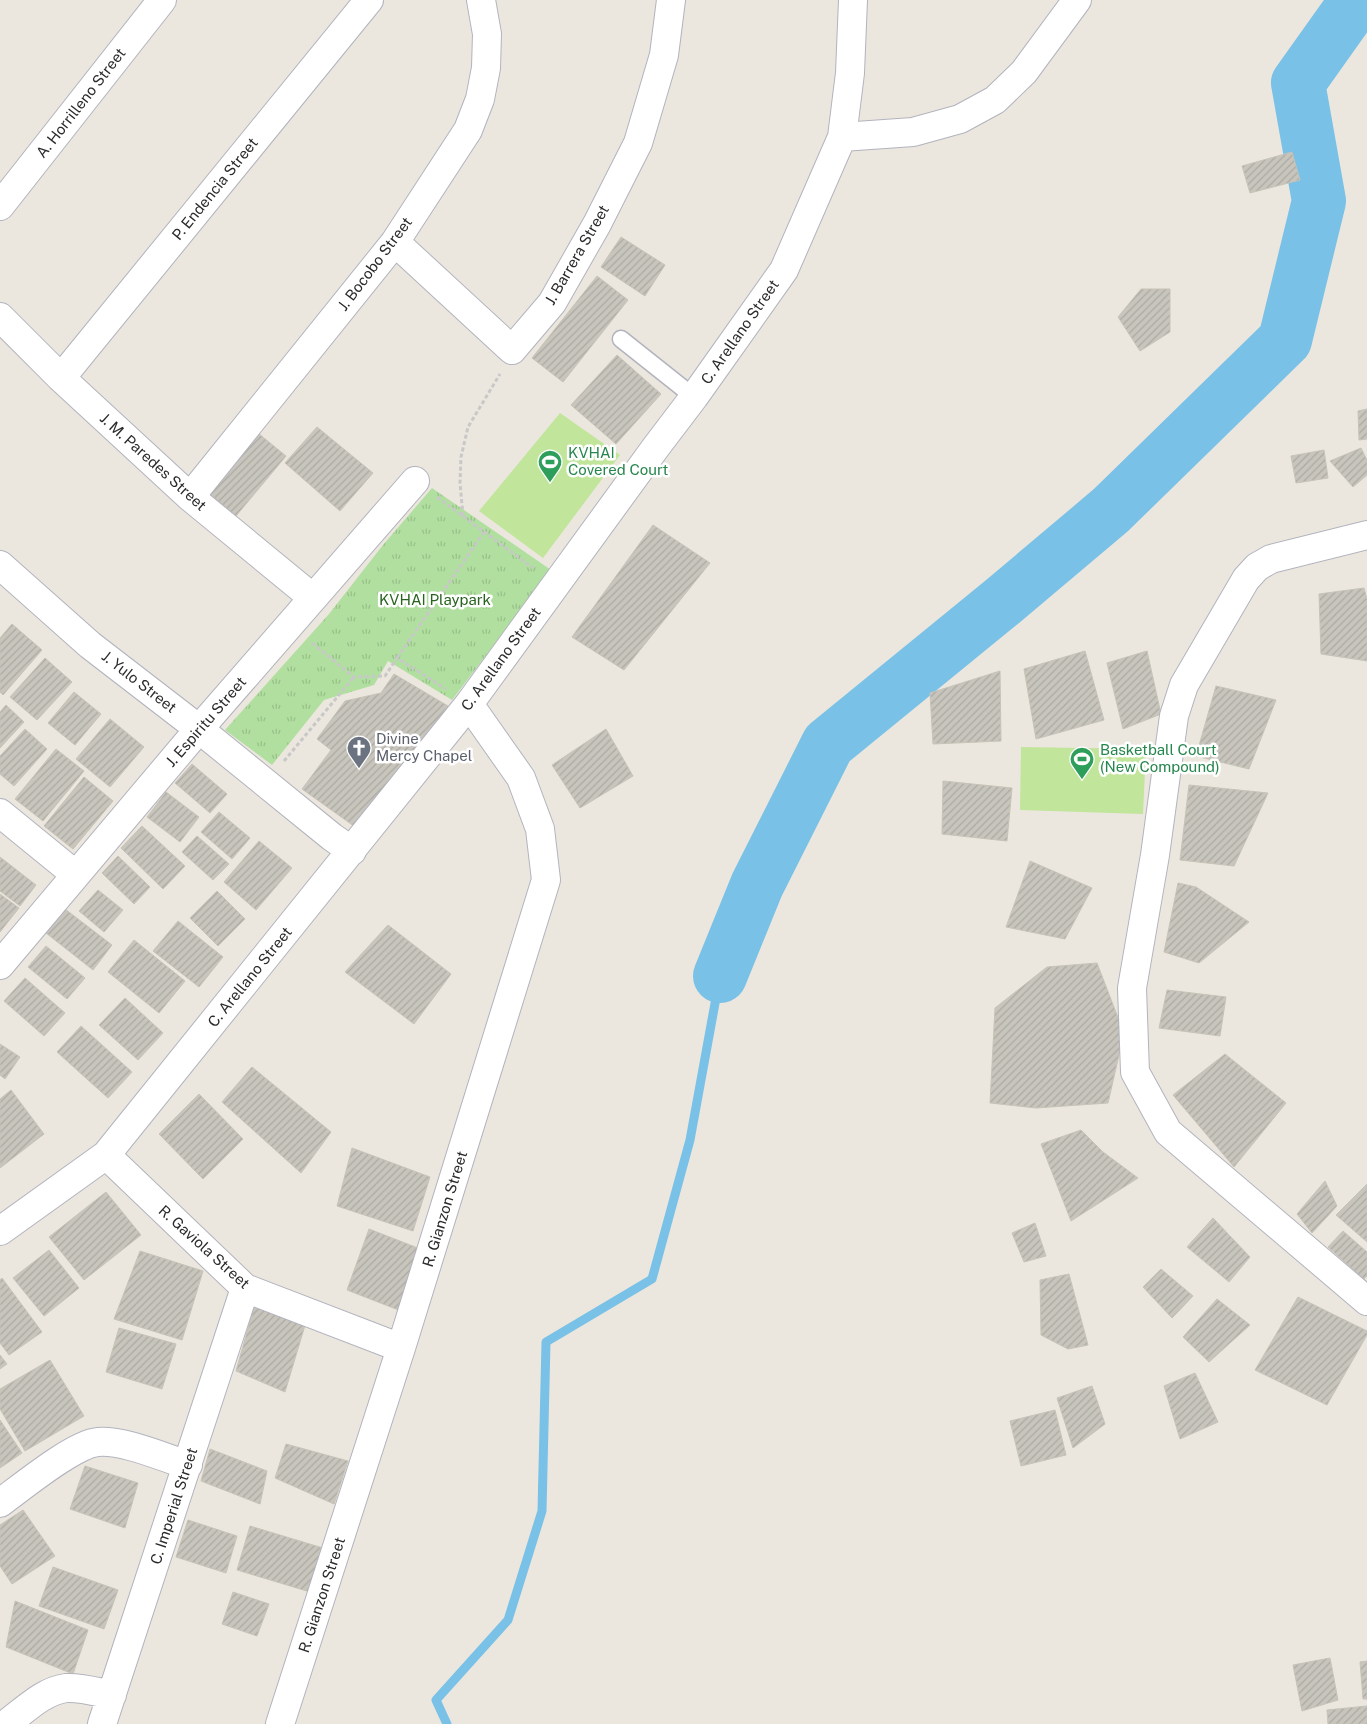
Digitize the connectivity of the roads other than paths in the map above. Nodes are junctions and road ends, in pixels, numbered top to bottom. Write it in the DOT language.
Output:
graph roads {
  1 [pos="162,0"];
  2 [pos="369,0"];
  3 [pos="482,0"];
  4 [pos="671,0"];
  5 [pos="853,0"];
  6 [pos="1078,0"];
  7 [pos="842,137"];
  8 [pos="0,206"];
  9 [pos="395,242"];
  10 [pos="0,317"];
  11 [pos="621,339"];
  12 [pos="61,378"];
  13 [pos="694,397"];
  14 [pos="415,481"];
  15 [pos="190,497"];
  16 [pos="1367,535"];
  17 [pos="0,565"];
  18 [pos="313,598"];
  19 [pos="469,704"];
  20 [pos="199,729"];
  21 [pos="0,813"];
  22 [pos="352,851"];
  23 [pos="76,876"];
  24 [pos="0,965"];
  25 [pos="106,1156"];
  26 [pos="0,1231"];
  27 [pos="245,1288"];
  28 [pos="1367,1301"];
  29 [pos="401,1348"];
  30 [pos="188,1464"];
  31 [pos="0,1503"];
  32 [pos="112,1695"];
  33 [pos="6,1724"];
  34 [pos="102,1724"];
  35 [pos="280,1724"];
  1 -- 8 [label="street, A. Horrilleno Street"];
  2 -- 12 [label="street, P. Endencia Street"];
  3 -- 9 [label="street, J. Bocobo Street"];
  4 -- 9 [label="street, J. Barrera Street"];
  5 -- 7 [label="street, C. Arellano Street"];
  6 -- 7 [label="street"];
  7 -- 13 [label="street, C. Arellano Street"];
  9 -- 15 [label="street, J. Bocobo Street"];
  10 -- 12 [label="street, J. M. Paredes Street"];
  11 -- 13 [label="lane"];
  12 -- 15 [label="street, J. M. Paredes Street"];
  13 -- 19 [label="street, C. Arellano Street"];
  14 -- 18 [label="street, J. Espiritu Street"];
  15 -- 18 [label="street, J. M. Paredes Street"];
  16 -- 28 [label="street"];
  17 -- 20 [label="street, J. Yulo Street"];
  18 -- 20 [label="street, J. Espiritu Street"];
  19 -- 22 [label="street, C. Arellano Street"];
  19 -- 29 [label="street, R. Gianzon Street"];
  20 -- 22 [label="street, J. Yulo Street"];
  20 -- 23 [label="street, J. Espiritu Street"];
  21 -- 23 [label="street"];
  22 -- 25 [label="street, C. Arellano Street"];
  23 -- 24 [label="street, J. Espiritu Street"];
  25 -- 26 [label="street, C. Arellano Street"];
  25 -- 27 [label="street, R. Gaviola Street"];
  27 -- 29 [label="street, R. Gaviola Street"];
  27 -- 30 [label="street, C. Imperial Street"];
  29 -- 35 [label="street, R. Gianzon Street"];
  30 -- 31 [label="street"];
  30 -- 32 [label="street, C. Imperial Street"];
  32 -- 33 [label="street"];
  32 -- 34 [label="street, C. Imperial Street"];
}
